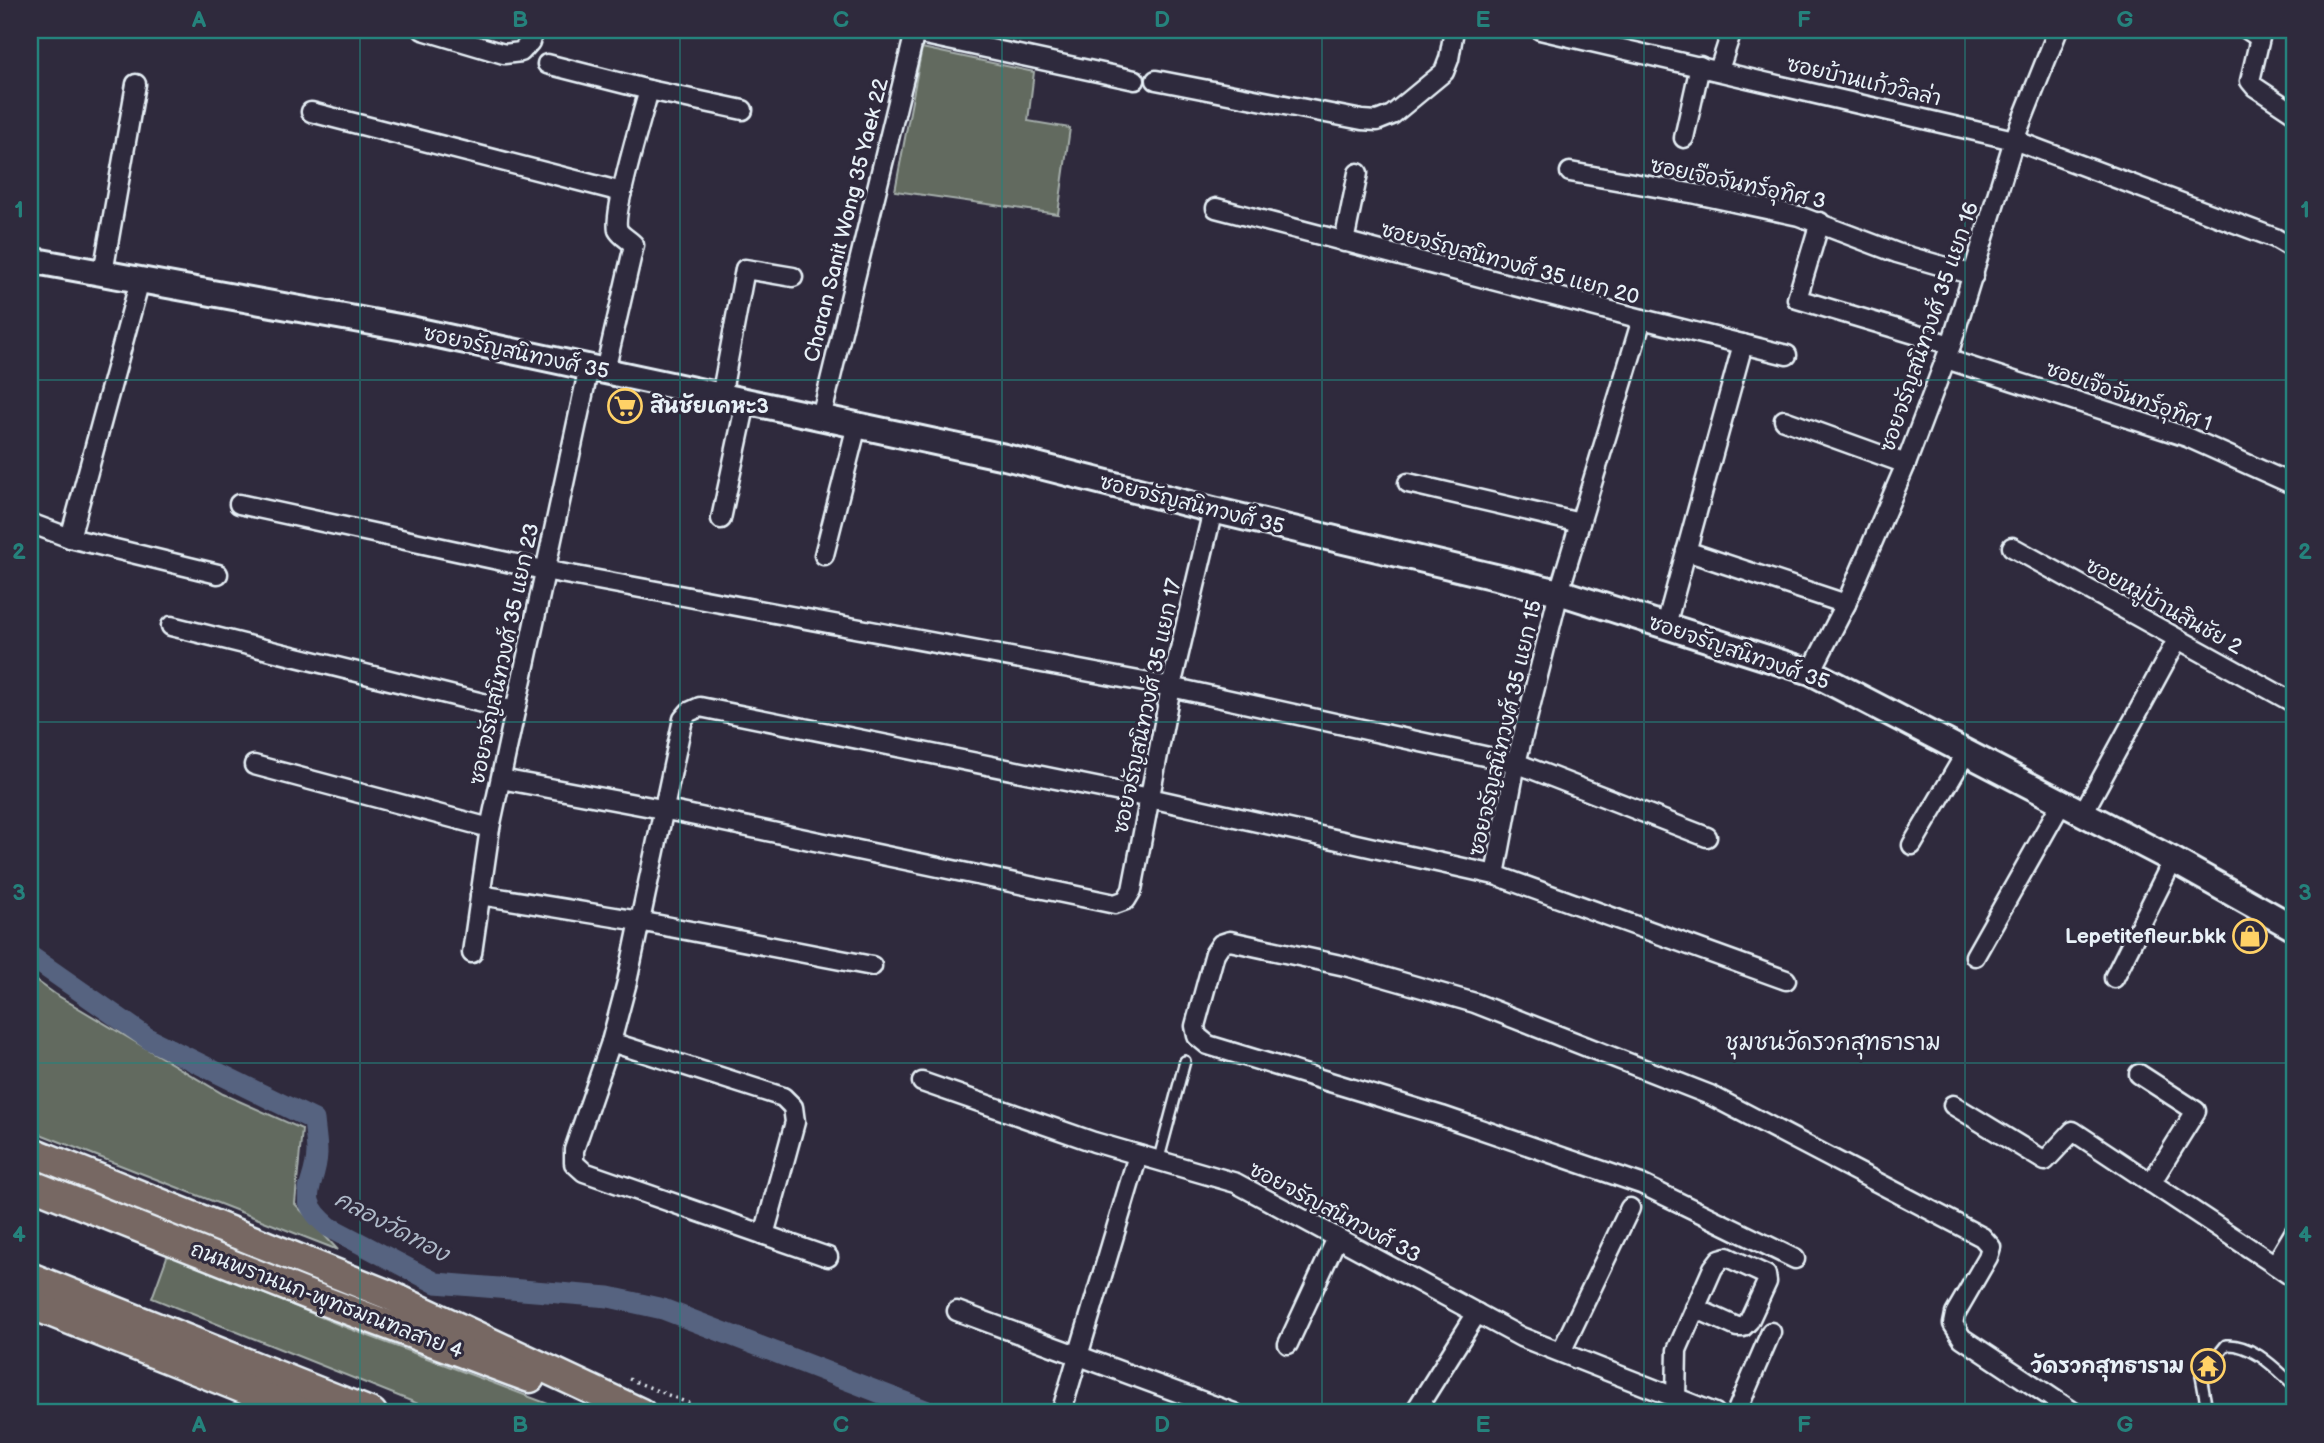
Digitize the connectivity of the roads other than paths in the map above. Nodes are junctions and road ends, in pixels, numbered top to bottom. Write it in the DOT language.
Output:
graph roads {
  1 [pos="422,30"];
  2 [pos="533,30"];
  3 [pos="1454,30"];
  4 [pos="1540,30"];
  5 [pos="1732,30"];
  6 [pos="2059,30"];
  7 [pos="2248,30"];
  8 [pos="909,31"];
  9 [pos="548,64"];
  10 [pos="1700,66"];
  11 [pos="1718,70"];
  12 [pos="1135,79"];
  13 [pos="1156,80"];
  14 [pos="136,84"];
  15 [pos="649,90"];
  16 [pos="743,110"];
  17 [pos="311,112"];
  18 [pos="2294,113"];
  19 [pos="1684,138"];
  20 [pos="2014,140"];
  21 [pos="1570,172"];
  22 [pos="1358,173"];
  23 [pos="622,192"];
  24 [pos="1216,208"];
  25 [pos="1820,222"];
  26 [pos="1344,242"];
  27 [pos="2294,249"];
  28 [pos="30,260"];
  29 [pos="103,273"];
  30 [pos="1974,275"];
  31 [pos="793,277"];
  32 [pos="140,280"];
  33 [pos="1642,319"];
  34 [pos="1743,344"];
  35 [pos="1949,352"];
  36 [pos="1787,355"];
  37 [pos="597,369"];
  38 [pos="721,397"];
  39 [pos="746,402"];
  40 [pos="821,418"];
  41 [pos="1784,421"];
  42 [pos="857,425"];
  43 [pos="1906,464"];
  44 [pos="1408,483"];
  45 [pos="2294,485"];
  46 [pos="239,504"];
  47 [pos="1213,510"];
  48 [pos="720,519"];
  49 [pos="30,523"];
  50 [pos="1580,523"];
  51 [pos="70,538"];
  52 [pos="2012,547"];
  53 [pos="1686,551"];
  54 [pos="824,555"];
  55 [pos="544,570"];
  56 [pos="218,574"];
  57 [pos="1559,592"];
  58 [pos="1846,604"];
  59 [pos="1666,625"];
  60 [pos="172,626"];
  61 [pos="2178,640"];
  62 [pos="1811,672"];
  63 [pos="1171,687"];
  64 [pos="2294,703"];
  65 [pos="515,711"];
  66 [pos="1966,753"];
  67 [pos="1516,764"];
  68 [pos="254,765"];
  69 [pos="501,779"];
  70 [pos="1150,799"];
  71 [pos="2072,808"];
  72 [pos="662,809"];
  73 [pos="489,828"];
  74 [pos="1707,837"];
  75 [pos="1912,845"];
  76 [pos="2173,860"];
  77 [pos="1495,875"];
  78 [pos="481,895"];
  79 [pos="639,921"];
  80 [pos="2294,928"];
  81 [pos="472,953"];
  82 [pos="1975,956"];
  83 [pos="872,966"];
  84 [pos="2114,978"];
  85 [pos="1786,980"];
  86 [pos="611,1042"];
  87 [pos="1185,1061"];
  88 [pos="2139,1074"];
  89 [pos="922,1082"];
  90 [pos="1953,1105"];
  91 [pos="30,1150"];
  92 [pos="1138,1155"];
  93 [pos="1158,1162"];
  94 [pos="2151,1183"];
  95 [pos="30,1184"];
  96 [pos="1630,1208"];
  97 [pos="2294,1233"];
  98 [pos="764,1235"];
  99 [pos="1337,1238"];
  100 [pos="828,1257"];
  101 [pos="1795,1259"];
  102 [pos="2275,1265"];
  103 [pos="30,1277"];
  104 [pos="2294,1278"];
  105 [pos="30,1304"];
  106 [pos="1695,1308"];
  107 [pos="957,1311"];
  108 [pos="1477,1313"];
  109 [pos="1771,1332"];
  110 [pos="1288,1344"];
  111 [pos="1561,1352"];
  112 [pos="1078,1356"];
  113 [pos="2294,1385"];
  114 [pos="1676,1398"];
  115 [pos="304,1413"];
  116 [pos="372,1413"];
  117 [pos="625,1413"];
  118 [pos="641,1413"];
  119 [pos="1061,1413"];
  120 [pos="1234,1413"];
  121 [pos="1414,1413"];
  122 [pos="1715,1413"];
  123 [pos="1736,1413"];
  124 [pos="2075,1413"];
  125 [pos="2199,1413"];
  1 -- 2 [label="street"];
  3 -- 13 [label="street"];
  4 -- 10 [label="street, ซอยบ้านแก้ววิลล่า"];
  5 -- 11 [label="street"];
  6 -- 20 [label="street, ซอยจรัญสนิทวงศ์ 35 แยก 16"];
  7 -- 18 [label="street"];
  8 -- 12 [label="street"];
  8 -- 40 [label="street, Charan Sanit Wong 35 Yaek 22"];
  9 -- 15 [label="street"];
  10 -- 11 [label="street, ซอยบ้านแก้ววิลล่า"];
  10 -- 19 [label="street"];
  11 -- 20 [label="street, ซอยบ้านแก้ววิลล่า"];
  14 -- 29 [label="street"];
  15 -- 16 [label="street"];
  15 -- 23 [label="street"];
  17 -- 23 [label="street"];
  20 -- 27 [label="street, ซอยบ้านแก้ววิลล่า"];
  20 -- 30 [label="street, ซอยจรัญสนิทวงศ์ 35 แยก 16"];
  21 -- 25 [label="street, ซอยเจือจันทร์อุทิศ 3"];
  22 -- 26 [label="street"];
  23 -- 37 [label="street, ซอยจรัญสนิทวงศ์ 35 แยก 23"];
  24 -- 26 [label="street, ซอยจรัญสนิทวงศ์ 35 แยก 20"];
  25 -- 30 [label="street, ซอยเจือจันทร์อุทิศ 3"];
  25 -- 35 [label="street, ซอยเจือจันทร์อุทิศ 1"];
  26 -- 33 [label="street, ซอยจรัญสนิทวงศ์ 35 แยก 20"];
  28 -- 29 [label="street, ซอยจรัญสนิทวงศ์ 35"];
  29 -- 32 [label="street, ซอยจรัญสนิทวงศ์ 35"];
  30 -- 35 [label="street, ซอยจรัญสนิทวงศ์ 35 แยก 16"];
  31 -- 38 [label="street"];
  32 -- 37 [label="street, ซอยจรัญสนิทวงศ์ 35"];
  32 -- 51 [label="street"];
  33 -- 34 [label="street"];
  33 -- 50 [label="street, ซอยจรัญสนิทวงศ์ 35 แยก 20"];
  34 -- 36 [label="street"];
  34 -- 53 [label="street"];
  35 -- 43 [label="street, ซอยจรัญสนิทวงศ์ 35 แยก 16"];
  35 -- 45 [label="street, ซอยเจือจันทร์อุทิศ 1"];
  37 -- 38 [label="street, ซอยจรัญสนิทวงศ์ 35"];
  37 -- 55 [label="street, ซอยจรัญสนิทวงศ์ 35 แยก 23"];
  38 -- 39 [label="street, ซอยจรัญสนิทวงศ์ 35"];
  39 -- 40 [label="street, ซอยจรัญสนิทวงศ์ 35"];
  39 -- 48 [label="street"];
  40 -- 42 [label="street, ซอยจรัญสนิทวงศ์ 35"];
  41 -- 43 [label="street"];
  42 -- 47 [label="street, ซอยจรัญสนิทวงศ์ 35"];
  42 -- 54 [label="street"];
  43 -- 58 [label="street, ซอยจรัญสนิทวงศ์ 35 แยก 16"];
  44 -- 50 [label="street"];
  46 -- 55 [label="street"];
  47 -- 57 [label="street, ซอยจรัญสนิทวงศ์ 35"];
  47 -- 63 [label="street, ซอยจรัญสนิทวงศ์ 35 แยก 17"];
  49 -- 51 [label="street"];
  50 -- 57 [label="street, ซอยจรัญสนิทวงศ์ 35 แยก 20"];
  51 -- 56 [label="street"];
  52 -- 61 [label="street, ซอยหมู่บ้านสินชัย 2"];
  53 -- 58 [label="street"];
  53 -- 59 [label="street"];
  55 -- 63 [label="street"];
  55 -- 65 [label="street, ซอยจรัญสนิทวงศ์ 35 แยก 23"];
  57 -- 59 [label="street, ซอยจรัญสนิทวงศ์ 35"];
  57 -- 67 [label="street, ซอยจรัญสนิทวงศ์ 35 แยก 15"];
  58 -- 62 [label="street, ซอยจรัญสนิทวงศ์ 35 แยก 16"];
  59 -- 62 [label="street, ซอยจรัญสนิทวงศ์ 35"];
  60 -- 65 [label="street"];
  61 -- 64 [label="street, ซอยหมู่บ้านสินชัย 2"];
  61 -- 71 [label="street"];
  62 -- 66 [label="street, ซอยจรัญสนิทวงศ์ 35"];
  63 -- 67 [label="street"];
  63 -- 70 [label="street, ซอยจรัญสนิทวงศ์ 35 แยก 17"];
  65 -- 69 [label="street, ซอยจรัญสนิทวงศ์ 35 แยก 23"];
  66 -- 71 [label="street, ซอยจรัญสนิทวงศ์ 35"];
  66 -- 75 [label="street"];
  67 -- 74 [label="street"];
  67 -- 77 [label="street, ซอยจรัญสนิทวงศ์ 35 แยก 15"];
  68 -- 73 [label="street"];
  69 -- 72 [label="street"];
  69 -- 73 [label="street, ซอยจรัญสนิทวงศ์ 35 แยก 23"];
  70 -- 72 [label="street"];
  70 -- 72 [label="street, ซอยจรัญสนิทวงศ์ 35 แยก 17"];
  70 -- 77 [label="street"];
  71 -- 76 [label="street, ซอยจรัญสนิทวงศ์ 35"];
  71 -- 82 [label="street"];
  72 -- 79 [label="street"];
  73 -- 78 [label="street, ซอยจรัญสนิทวงศ์ 35 แยก 23"];
  76 -- 80 [label="street, ซอยจรัญสนิทวงศ์ 35"];
  76 -- 84 [label="street"];
  77 -- 85 [label="street"];
  78 -- 79 [label="street"];
  78 -- 81 [label="street, ซอยจรัญสนิทวงศ์ 35 แยก 23"];
  79 -- 83 [label="street"];
  79 -- 86 [label="street"];
  86 -- 98 [label="street"];
  86 -- 98 [label="street"];
  87 -- 93 [label="lane"];
  88 -- 94 [label="street"];
  89 -- 92 [label="street, ซอยจรัญสนิทวงศ์ 33"];
  90 -- 94 [label="street"];
  91 -- 118 [label="main road"];
  92 -- 93 [label="street, ซอยจรัญสนิทวงศ์ 33"];
  92 -- 112 [label="street"];
  93 -- 99 [label="street, ซอยจรัญสนิทวงศ์ 33"];
  94 -- 102 [label="street"];
  95 -- 117 [label="main road, ถนนพรานนก-พุทธมณฑลสาย 4"];
  96 -- 111 [label="street"];
  97 -- 102 [label="street"];
  98 -- 100 [label="street"];
  99 -- 108 [label="street, ซอยจรัญสนิทวงศ์ 33"];
  99 -- 110 [label="street"];
  101 -- 124 [label="street"];
  102 -- 104 [label="street"];
  103 -- 116 [label="main road"];
  105 -- 115 [label="main road"];
  106 -- 114 [label="street"];
  107 -- 112 [label="street"];
  108 -- 111 [label="street, ซอยจรัญสนิทวงศ์ 33"];
  108 -- 121 [label="street"];
  109 -- 123 [label="street"];
  111 -- 114 [label="street, ซอยจรัญสนิทวงศ์ 33"];
  112 -- 119 [label="street"];
  112 -- 120 [label="street"];
  113 -- 125 [label="lane"];
  114 -- 122 [label="street, ซอยจรัญสนิทวงศ์ 33"];
}
